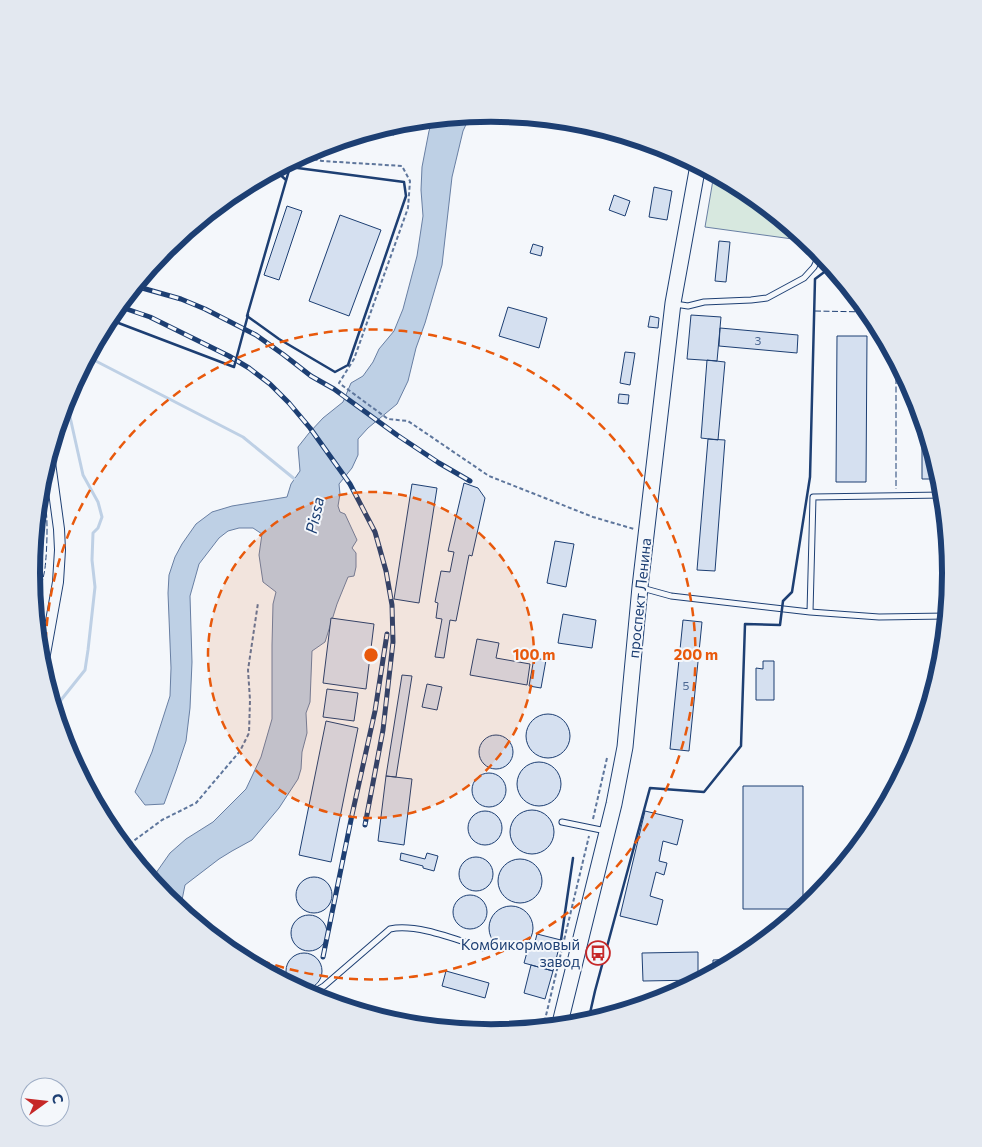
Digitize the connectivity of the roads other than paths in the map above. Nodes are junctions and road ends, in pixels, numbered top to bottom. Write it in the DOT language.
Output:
graph roads {
  1 [pos="697,173"];
  2 [pos="816,262"];
  3 [pos="673,303"];
  4 [pos="52,472"];
  5 [pos="53,480"];
  6 [pos="935,495"];
  7 [pos="640,587"];
  8 [pos="810,612"];
  9 [pos="940,616"];
  10 [pos="45,638"];
  11 [pos="562,822"];
  12 [pos="607,831"];
  13 [pos="483,948"];
  14 [pos="318,990"];
  15 [pos="561,1019"];
  1 -- 3 [label="main road, проспект Ленина"];
  2 -- 3 [label="lane"];
  3 -- 7 [label="main road, проспект Ленина"];
  4 -- 5 [label="street"];
  5 -- 10 [label="street"];
  6 -- 8 [label="lane"];
  7 -- 8 [label="lane"];
  7 -- 12 [label="main road, проспект Ленина"];
  8 -- 9 [label="lane"];
  11 -- 12 [label="lane"];
  12 -- 15 [label="main road, проспект Ленина"];
  13 -- 14 [label="lane"];
}
